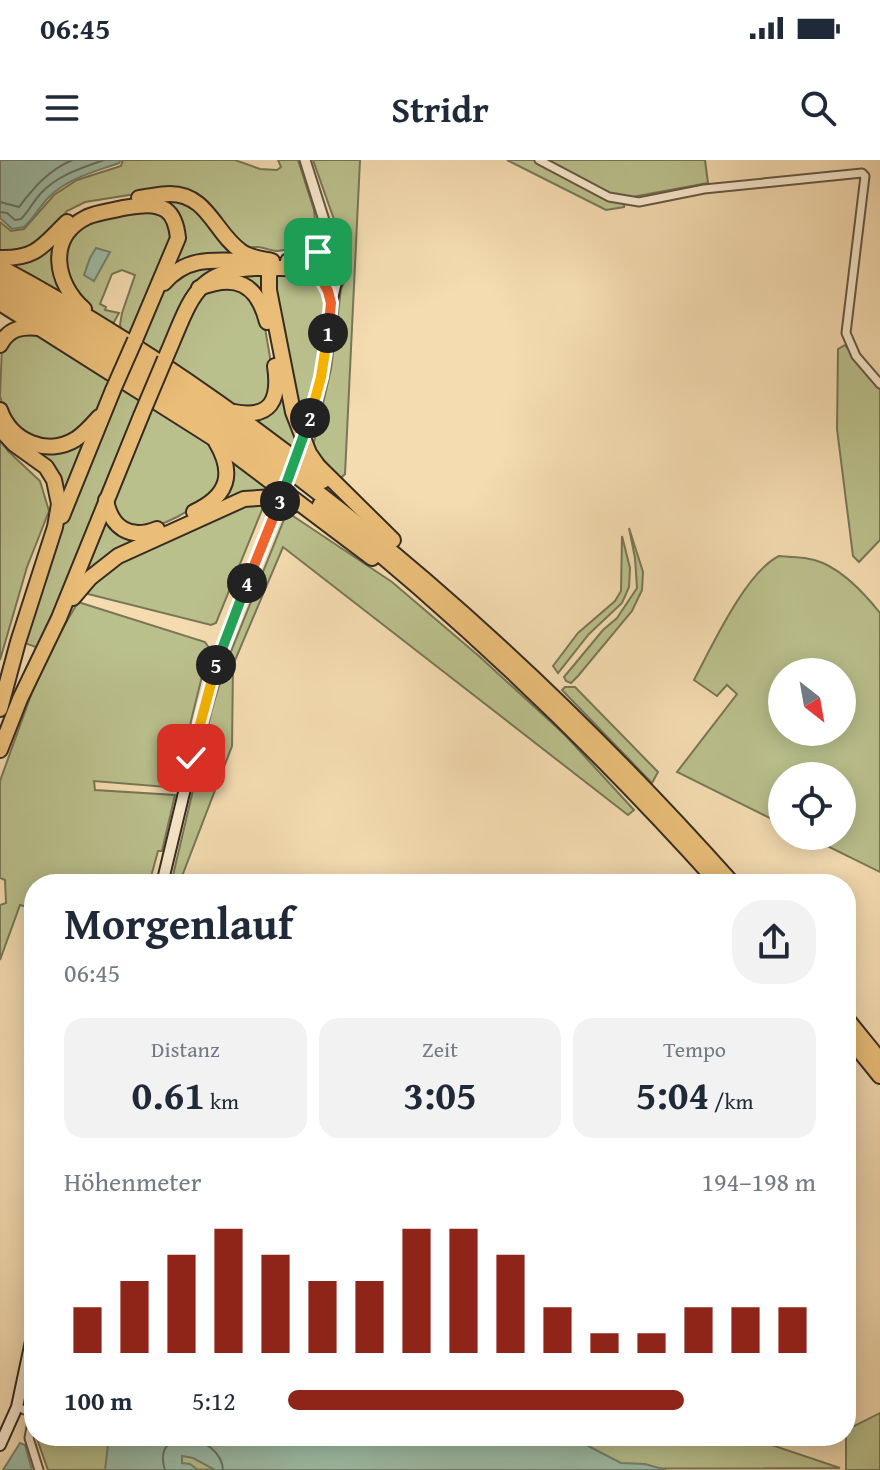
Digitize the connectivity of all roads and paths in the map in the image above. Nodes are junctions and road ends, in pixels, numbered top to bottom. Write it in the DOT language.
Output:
graph roads {
  1 [pos="305,160"];
  2 [pos="539,160"];
  3 [pos="324,220"];
  4 [pos="337,251"];
  5 [pos="317,254"];
  6 [pos="0,258"];
  7 [pos="274,264"];
  8 [pos="0,267"];
  9 [pos="338,273"];
  10 [pos="319,274"];
  11 [pos="0,279"];
  12 [pos="199,288"];
  13 [pos="0,291"];
  14 [pos="156,292"];
  15 [pos="0,303"];
  16 [pos="331,303"];
  17 [pos="43,328"];
  18 [pos="106,328"];
  19 [pos="0,345"];
  20 [pos="880,384"];
  21 [pos="226,409"];
  22 [pos="0,410"];
  23 [pos="105,411"];
  24 [pos="0,429"];
  25 [pos="213,438"];
  26 [pos="106,500"];
  27 [pos="359,508"];
  28 [pos="329,526"];
  29 [pos="45,557"];
  30 [pos="448,611"];
  31 [pos="59,618"];
  32 [pos="494,639"];
  33 [pos="0,709"];
  34 [pos="0,750"];
  35 [pos="164,874"];
  36 [pos="710,874"];
  37 [pos="724,874"];
  38 [pos="856,1030"];
  39 [pos="856,1046"];
  40 [pos="880,1060"];
  41 [pos="880,1076"];
  42 [pos="24,1374"];
  43 [pos="16,1411"];
  44 [pos="24,1412"];
  45 [pos="0,1445"];
  46 [pos="32,1446"];
  47 [pos="39,1470"];
  1 -- 3 [label="street"];
  2 -- 20 [label="street"];
  3 -- 4 [label="street"];
  3 -- 5 [label="street"];
  4 -- 5 [label="main road"];
  4 -- 9 [label="main road"];
  5 -- 7 [label="highway"];
  5 -- 10 [label="main road"];
  6 -- 7 [label="highway"];
  7 -- 10 [label="highway"];
  7 -- 12 [label="highway"];
  7 -- 14 [label="highway"];
  7 -- 27 [label="highway"];
  8 -- 18 [label="highway"];
  9 -- 10 [label="main road"];
  9 -- 16 [label="main road"];
  10 -- 16 [label="main road"];
  11 -- 32 [label="highway"];
  12 -- 21 [label="highway"];
  12 -- 26 [label="highway, bridge"];
  13 -- 30 [label="highway"];
  14 -- 18 [label="highway"];
  14 -- 23 [label="highway, bridge"];
  15 -- 17 [label="highway"];
  16 -- 35 [label="main road, bridge"];
  17 -- 19 [label="highway"];
  17 -- 25 [label="highway"];
  18 -- 21 [label="highway"];
  21 -- 27 [label="highway"];
  22 -- 23 [label="highway"];
  23 -- 29 [label="highway"];
  24 -- 29 [label="highway"];
  25 -- 26 [label="highway"];
  25 -- 28 [label="highway"];
  26 -- 31 [label="highway"];
  27 -- 32 [label="highway"];
  28 -- 30 [label="highway"];
  28 -- 31 [label="highway"];
  29 -- 33 [label="highway"];
  30 -- 36 [label="highway"];
  31 -- 34 [label="highway"];
  32 -- 37 [label="highway"];
  38 -- 40 [label="highway"];
  39 -- 41 [label="highway"];
  42 -- 43 [label="main road"];
  43 -- 44 [label="street"];
  43 -- 45 [label="main road"];
  46 -- 47 [label="street"];
}
